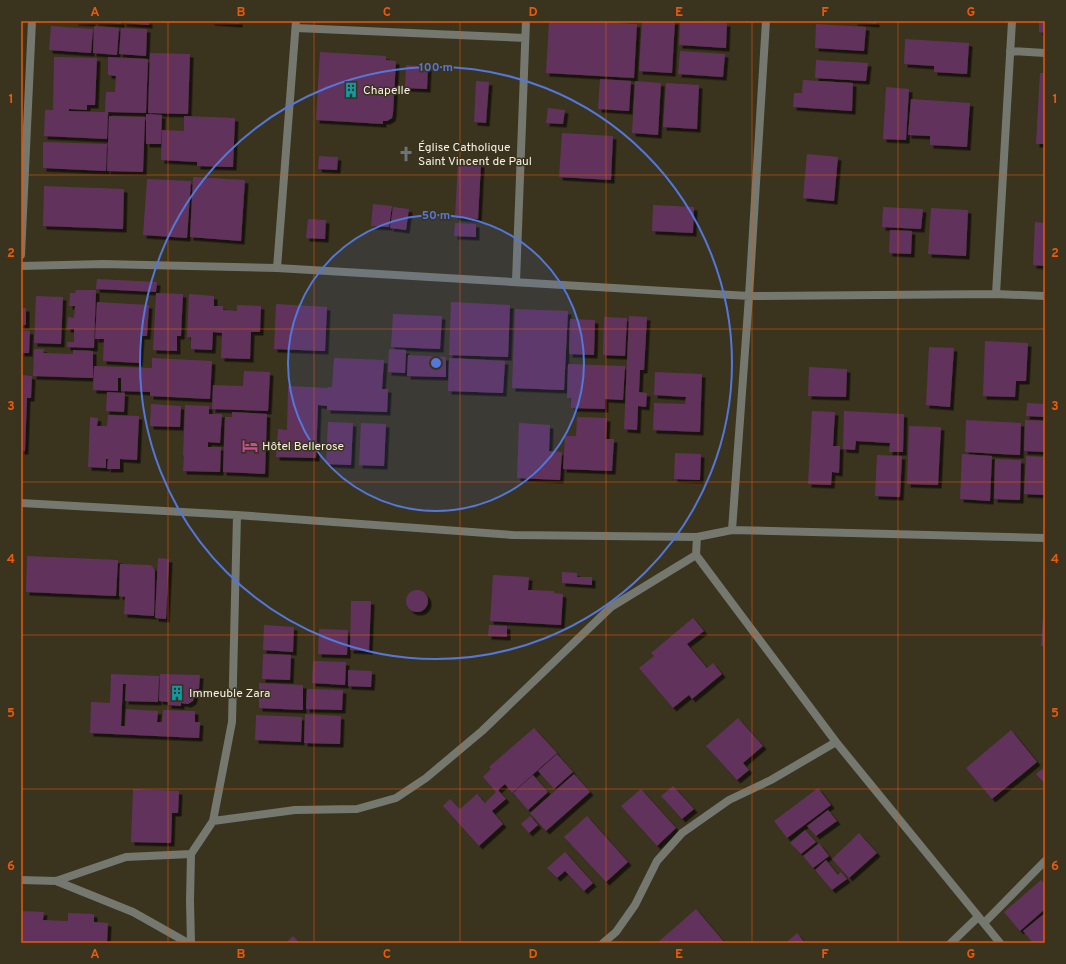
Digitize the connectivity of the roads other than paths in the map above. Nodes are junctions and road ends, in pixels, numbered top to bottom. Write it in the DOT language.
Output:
graph roads {
  1 [pos="32,21"];
  2 [pos="526,21"];
  3 [pos="766,21"];
  4 [pos="1012,21"];
  5 [pos="296,24"];
  6 [pos="525,38"];
  7 [pos="1010,51"];
  8 [pos="1045,53"];
  9 [pos="21,255"];
  10 [pos="21,266"];
  11 [pos="276,268"];
  12 [pos="516,281"];
  13 [pos="996,294"];
  14 [pos="749,296"];
  15 [pos="1045,296"];
  16 [pos="21,503"];
  17 [pos="237,515"];
  18 [pos="732,530"];
  19 [pos="697,537"];
  20 [pos="1045,538"];
  21 [pos="696,555"];
  22 [pos="836,742"];
  23 [pos="213,821"];
  24 [pos="191,854"];
  25 [pos="1045,860"];
  26 [pos="21,880"];
  27 [pos="56,881"];
  28 [pos="981,920"];
  29 [pos="188,943"];
  30 [pos="191,943"];
  31 [pos="603,943"];
  32 [pos="951,943"];
  33 [pos="1000,943"];
  1 -- 9 [label="street"];
  2 -- 6 [label="street"];
  3 -- 14 [label="street"];
  4 -- 7 [label="street"];
  5 -- 6 [label="street"];
  5 -- 11 [label="street"];
  6 -- 12 [label="street"];
  7 -- 8 [label="street"];
  7 -- 13 [label="street"];
  10 -- 11 [label="street"];
  11 -- 12 [label="street"];
  12 -- 14 [label="street"];
  13 -- 14 [label="street"];
  13 -- 15 [label="street"];
  14 -- 18 [label="street"];
  16 -- 17 [label="street"];
  17 -- 19 [label="street"];
  17 -- 23 [label="street"];
  18 -- 19 [label="street"];
  18 -- 20 [label="street"];
  19 -- 21 [label="street"];
  21 -- 22 [label="street"];
  21 -- 23 [label="street"];
  22 -- 28 [label="street"];
  22 -- 31 [label="street"];
  23 -- 24 [label="street"];
  24 -- 27 [label="street"];
  24 -- 30 [label="street"];
  25 -- 28 [label="street"];
  26 -- 27 [label="street"];
  27 -- 29 [label="street"];
  28 -- 32 [label="street"];
  28 -- 33 [label="street"];
}
